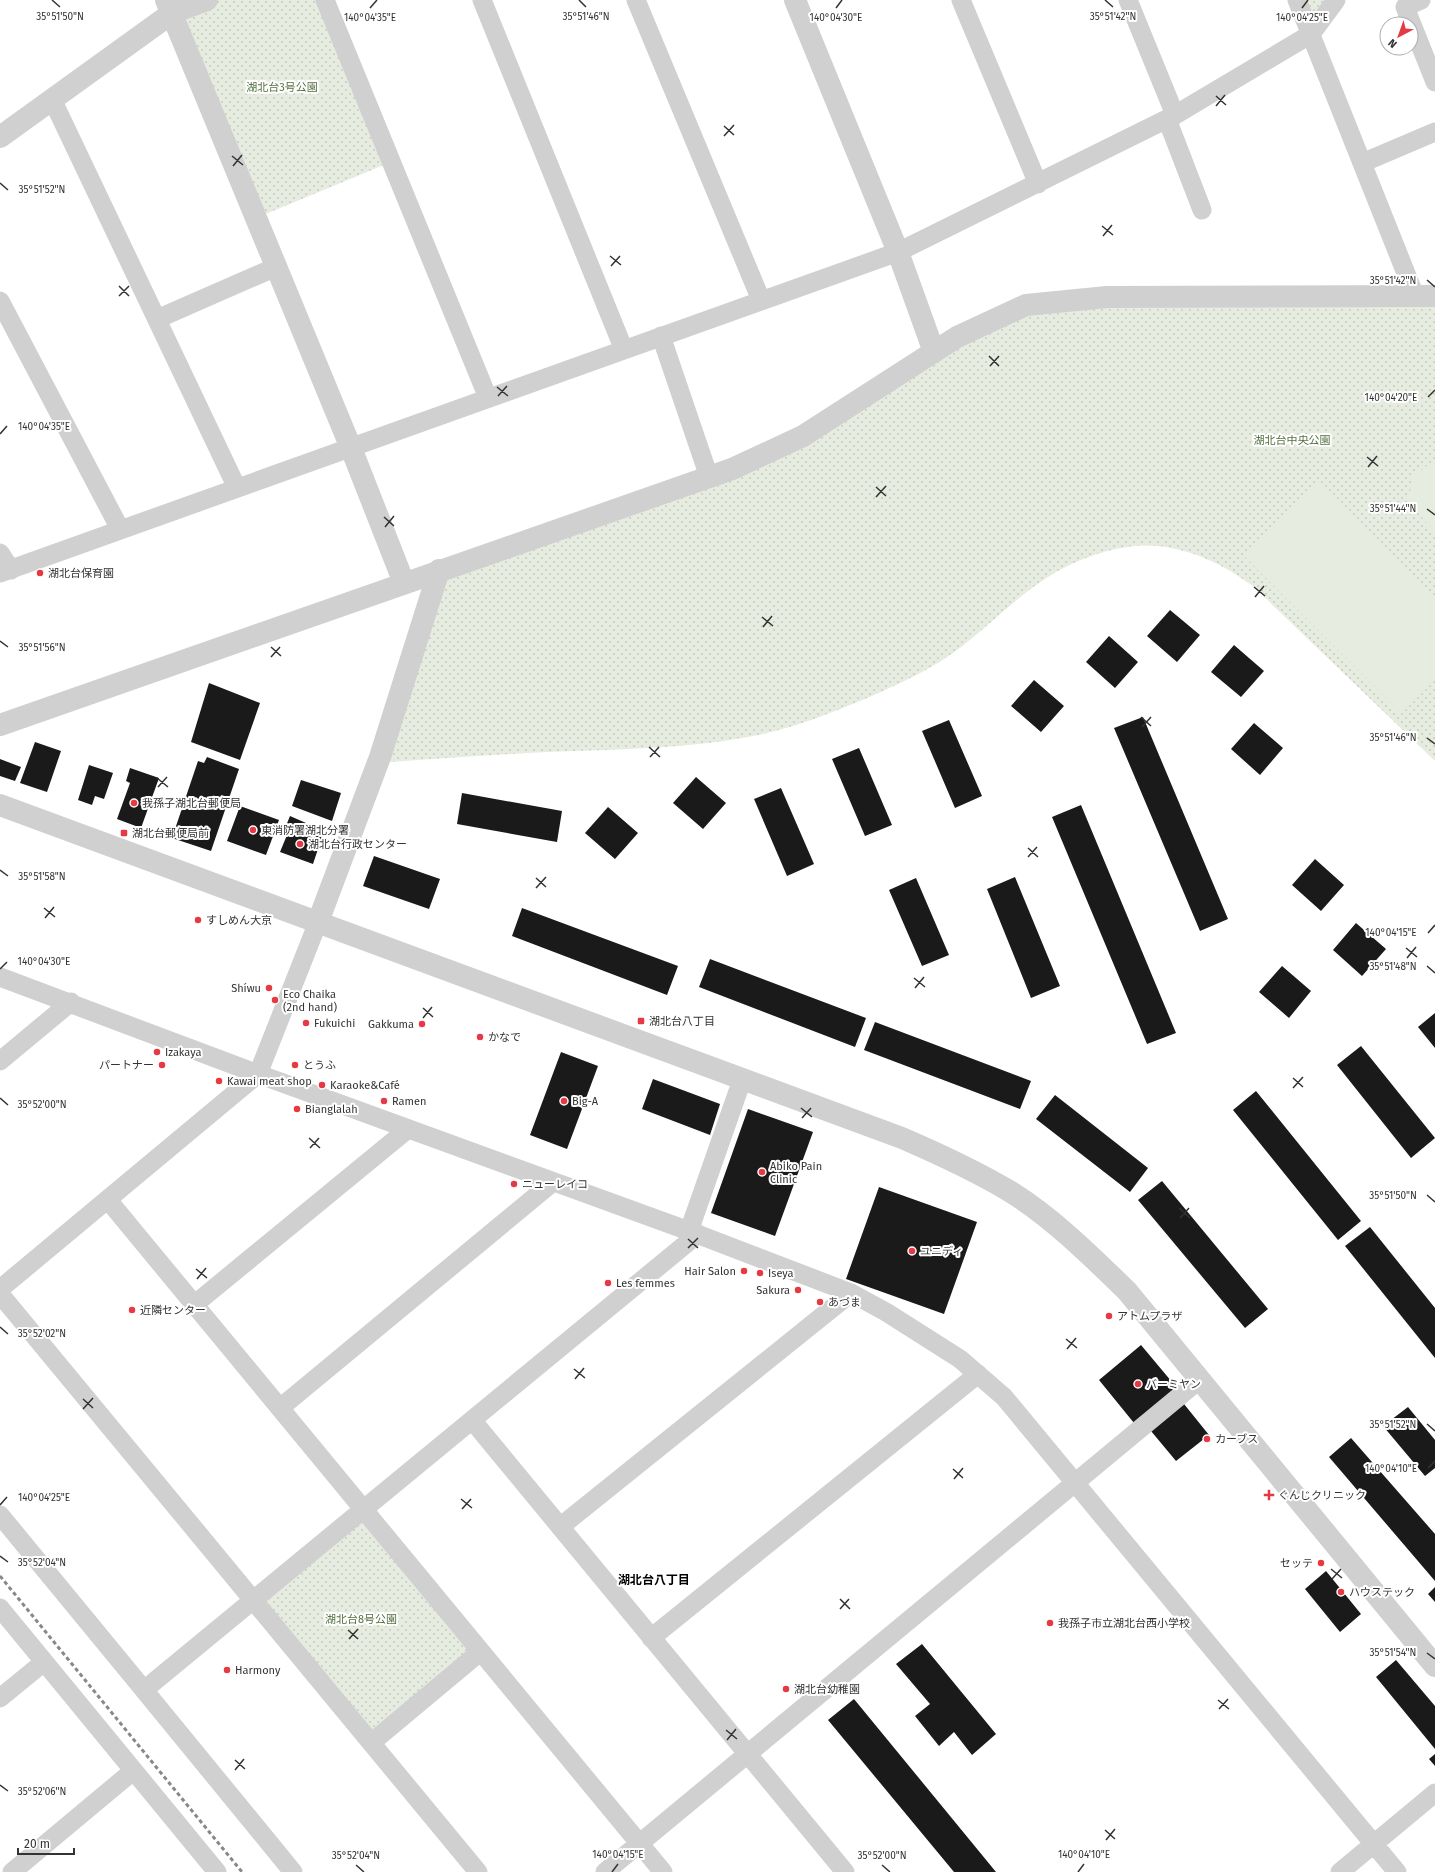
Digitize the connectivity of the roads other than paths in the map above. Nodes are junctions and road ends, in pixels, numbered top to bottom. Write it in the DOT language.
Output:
graph roads {
  1 [pos="207,0"];
  2 [pos="325,0"];
  3 [pos="482,0"];
  4 [pos="636,0"];
  5 [pos="795,0"];
  6 [pos="961,0"];
  7 [pos="1128,0"];
  8 [pos="1297,0"];
  9 [pos="1336,0"];
  10 [pos="1421,0"];
  11 [pos="169,6"];
  12 [pos="1311,34"];
  13 [pos="1435,82"];
  14 [pos="52,99"];
  15 [pos="1171,117"];
  16 [pos="1435,132"];
  17 [pos="0,137"];
  18 [pos="1362,163"];
  19 [pos="1038,184"];
  20 [pos="1202,210"];
  21 [pos="898,252"];
  22 [pos="276,267"];
  23 [pos="1425,296"];
  24 [pos="761,300"];
  25 [pos="0,302"];
  26 [pos="157,319"];
  27 [pos="661,336"];
  28 [pos="624,350"];
  29 [pos="934,352"];
  30 [pos="488,398"];
  31 [pos="351,448"];
  32 [pos="709,477"];
  33 [pos="237,488"];
  34 [pos="120,529"];
  35 [pos="0,553"];
  36 [pos="439,570"];
  37 [pos="5,571"];
  38 [pos="404,583"];
  39 [pos="0,724"];
  40 [pos="0,805"];
  41 [pos="318,922"];
  42 [pos="0,977"];
  43 [pos="71,1002"];
  44 [pos="0,1061"];
  45 [pos="258,1074"];
  46 [pos="742,1080"];
  47 [pos="408,1129"];
  48 [pos="553,1182"];
  49 [pos="108,1200"];
  50 [pos="693,1232"];
  51 [pos="0,1289"];
  52 [pos="850,1293"];
  53 [pos="0,1294"];
  54 [pos="196,1304"];
  55 [pos="978,1374"];
  56 [pos="1199,1380"];
  57 [pos="280,1408"];
  58 [pos="472,1420"];
  59 [pos="1075,1483"];
  60 [pos="364,1511"];
  61 [pos="0,1515"];
  62 [pos="560,1527"];
  63 [pos="254,1601"];
  64 [pos="0,1608"];
  65 [pos="652,1638"];
  66 [pos="480,1652"];
  67 [pos="44,1662"];
  68 [pos="1435,1666"];
  69 [pos="144,1690"];
  70 [pos="0,1698"];
  71 [pos="371,1742"];
  72 [pos="748,1754"];
  73 [pos="134,1771"];
  74 [pos="1435,1793"];
  75 [pos="639,1844"];
  76 [pos="1374,1844"];
  77 [pos="12,1872"];
  78 [pos="217,1872"];
  79 [pos="293,1872"];
  80 [pos="478,1872"];
  81 [pos="605,1872"];
  82 [pos="663,1872"];
  83 [pos="845,1872"];
  84 [pos="1340,1872"];
  85 [pos="1397,1872"];
  1 -- 11 [label="street"];
  2 -- 30 [label="street"];
  3 -- 28 [label="street"];
  4 -- 24 [label="street"];
  5 -- 21 [label="street"];
  6 -- 19 [label="street"];
  7 -- 15 [label="street"];
  8 -- 12 [label="street"];
  9 -- 12 [label="street"];
  10 -- 13 [label="street"];
  11 -- 14 [label="street"];
  11 -- 22 [label="street"];
  12 -- 15 [label="street"];
  12 -- 18 [label="street"];
  14 -- 17 [label="street"];
  14 -- 26 [label="street"];
  15 -- 19 [label="street"];
  15 -- 20 [label="street"];
  16 -- 18 [label="street"];
  18 -- 23 [label="street"];
  19 -- 21 [label="street"];
  21 -- 24 [label="street"];
  21 -- 29 [label="street"];
  22 -- 26 [label="street"];
  22 -- 31 [label="street"];
  23 -- 29 [label="street"];
  24 -- 27 [label="street"];
  25 -- 34 [label="street"];
  26 -- 33 [label="street"];
  27 -- 28 [label="street"];
  27 -- 32 [label="street"];
  28 -- 30 [label="street"];
  29 -- 32 [label="street"];
  30 -- 31 [label="street"];
  31 -- 33 [label="street"];
  31 -- 38 [label="street"];
  32 -- 36 [label="street"];
  33 -- 34 [label="street"];
  34 -- 37 [label="street"];
  35 -- 37 [label="street"];
  36 -- 38 [label="street"];
  36 -- 41 [label="street"];
  38 -- 39 [label="street"];
  40 -- 41 [label="street"];
  41 -- 45 [label="street"];
  41 -- 46 [label="street"];
  42 -- 43 [label="street"];
  43 -- 44 [label="street"];
  43 -- 45 [label="street"];
  45 -- 47 [label="street"];
  45 -- 49 [label="street"];
  46 -- 50 [label="street"];
  46 -- 56 [label="street"];
  47 -- 48 [label="street"];
  47 -- 54 [label="street"];
  48 -- 50 [label="street"];
  48 -- 57 [label="street"];
  49 -- 51 [label="street"];
  49 -- 54 [label="street"];
  50 -- 52 [label="street"];
  50 -- 58 [label="street"];
  52 -- 55 [label="street"];
  52 -- 62 [label="street"];
  53 -- 63 [label="street"];
  54 -- 57 [label="street"];
  55 -- 59 [label="street"];
  55 -- 65 [label="street"];
  56 -- 59 [label="street"];
  56 -- 68 [label="street"];
  57 -- 60 [label="street"];
  58 -- 60 [label="street"];
  58 -- 62 [label="street"];
  59 -- 72 [label="street"];
  59 -- 76 [label="street"];
  60 -- 63 [label="street"];
  60 -- 66 [label="street"];
  61 -- 69 [label="street"];
  62 -- 65 [label="street"];
  63 -- 69 [label="street"];
  63 -- 71 [label="street"];
  64 -- 67 [label="street"];
  65 -- 72 [label="street"];
  66 -- 71 [label="street"];
  66 -- 75 [label="street"];
  67 -- 70 [label="street"];
  67 -- 73 [label="street"];
  69 -- 79 [label="street"];
  71 -- 80 [label="street"];
  72 -- 75 [label="street"];
  72 -- 83 [label="street"];
  73 -- 77 [label="street"];
  73 -- 78 [label="street"];
  74 -- 76 [label="street"];
  75 -- 81 [label="street"];
  75 -- 82 [label="street"];
  76 -- 84 [label="street"];
  76 -- 85 [label="street"];
}
